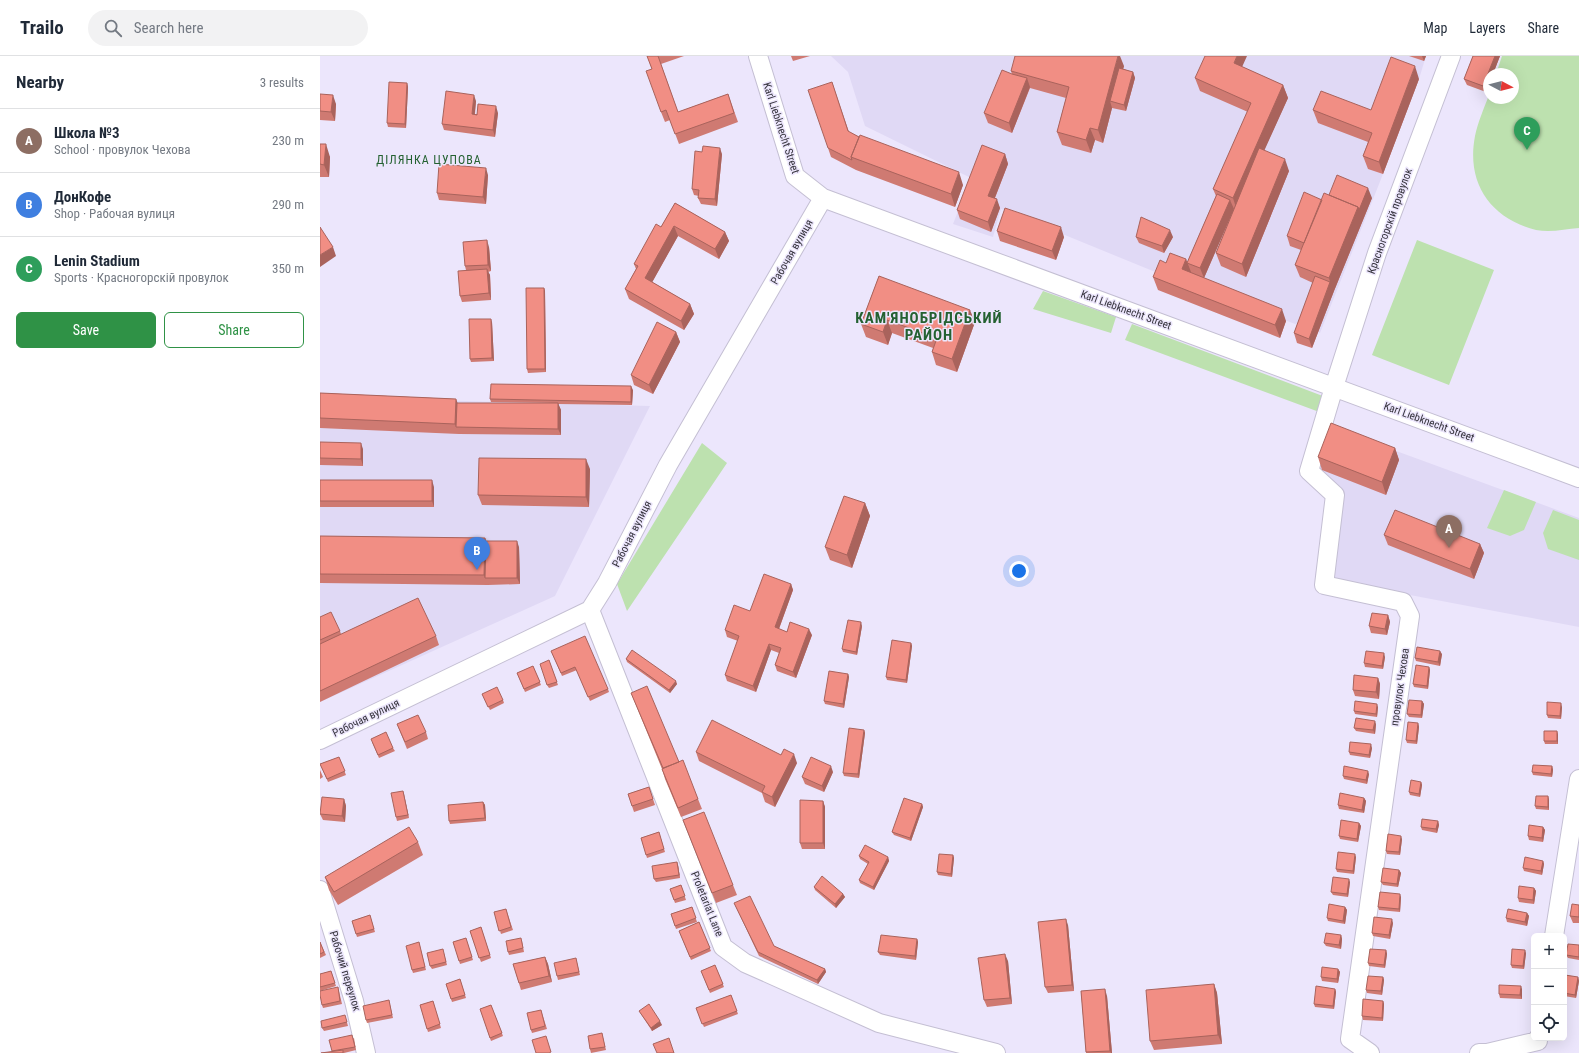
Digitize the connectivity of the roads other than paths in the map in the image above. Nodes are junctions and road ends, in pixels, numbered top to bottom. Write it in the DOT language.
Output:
graph roads {
  1 [pos="758,56"];
  2 [pos="1451,56"];
  3 [pos="823,198"];
  4 [pos="1334,387"];
  5 [pos="1579,478"];
  6 [pos="590,610"];
  7 [pos="320,740"];
  8 [pos="1579,779"];
  9 [pos="320,890"];
  10 [pos="1554,933"];
  11 [pos="1534,1041"];
  12 [pos="366,1053"];
  13 [pos="996,1053"];
  14 [pos="1370,1053"];
  15 [pos="1478,1053"];
  1 -- 3 [label="street, Karl Liebknecht Street"];
  2 -- 4 [label="street, Красногорскій провулок"];
  3 -- 4 [label="street, Karl Liebknecht Street"];
  3 -- 6 [label="street, Рабочая вулиця"];
  4 -- 5 [label="street, Karl Liebknecht Street"];
  4 -- 14 [label="street, провулок Чехова"];
  6 -- 7 [label="street, Рабочая вулиця"];
  6 -- 13 [label="street, Proletariat Lane"];
  8 -- 10 [label="street"];
  9 -- 12 [label="street, Рабочий переулок"];
  11 -- 15 [label="street"];
}
